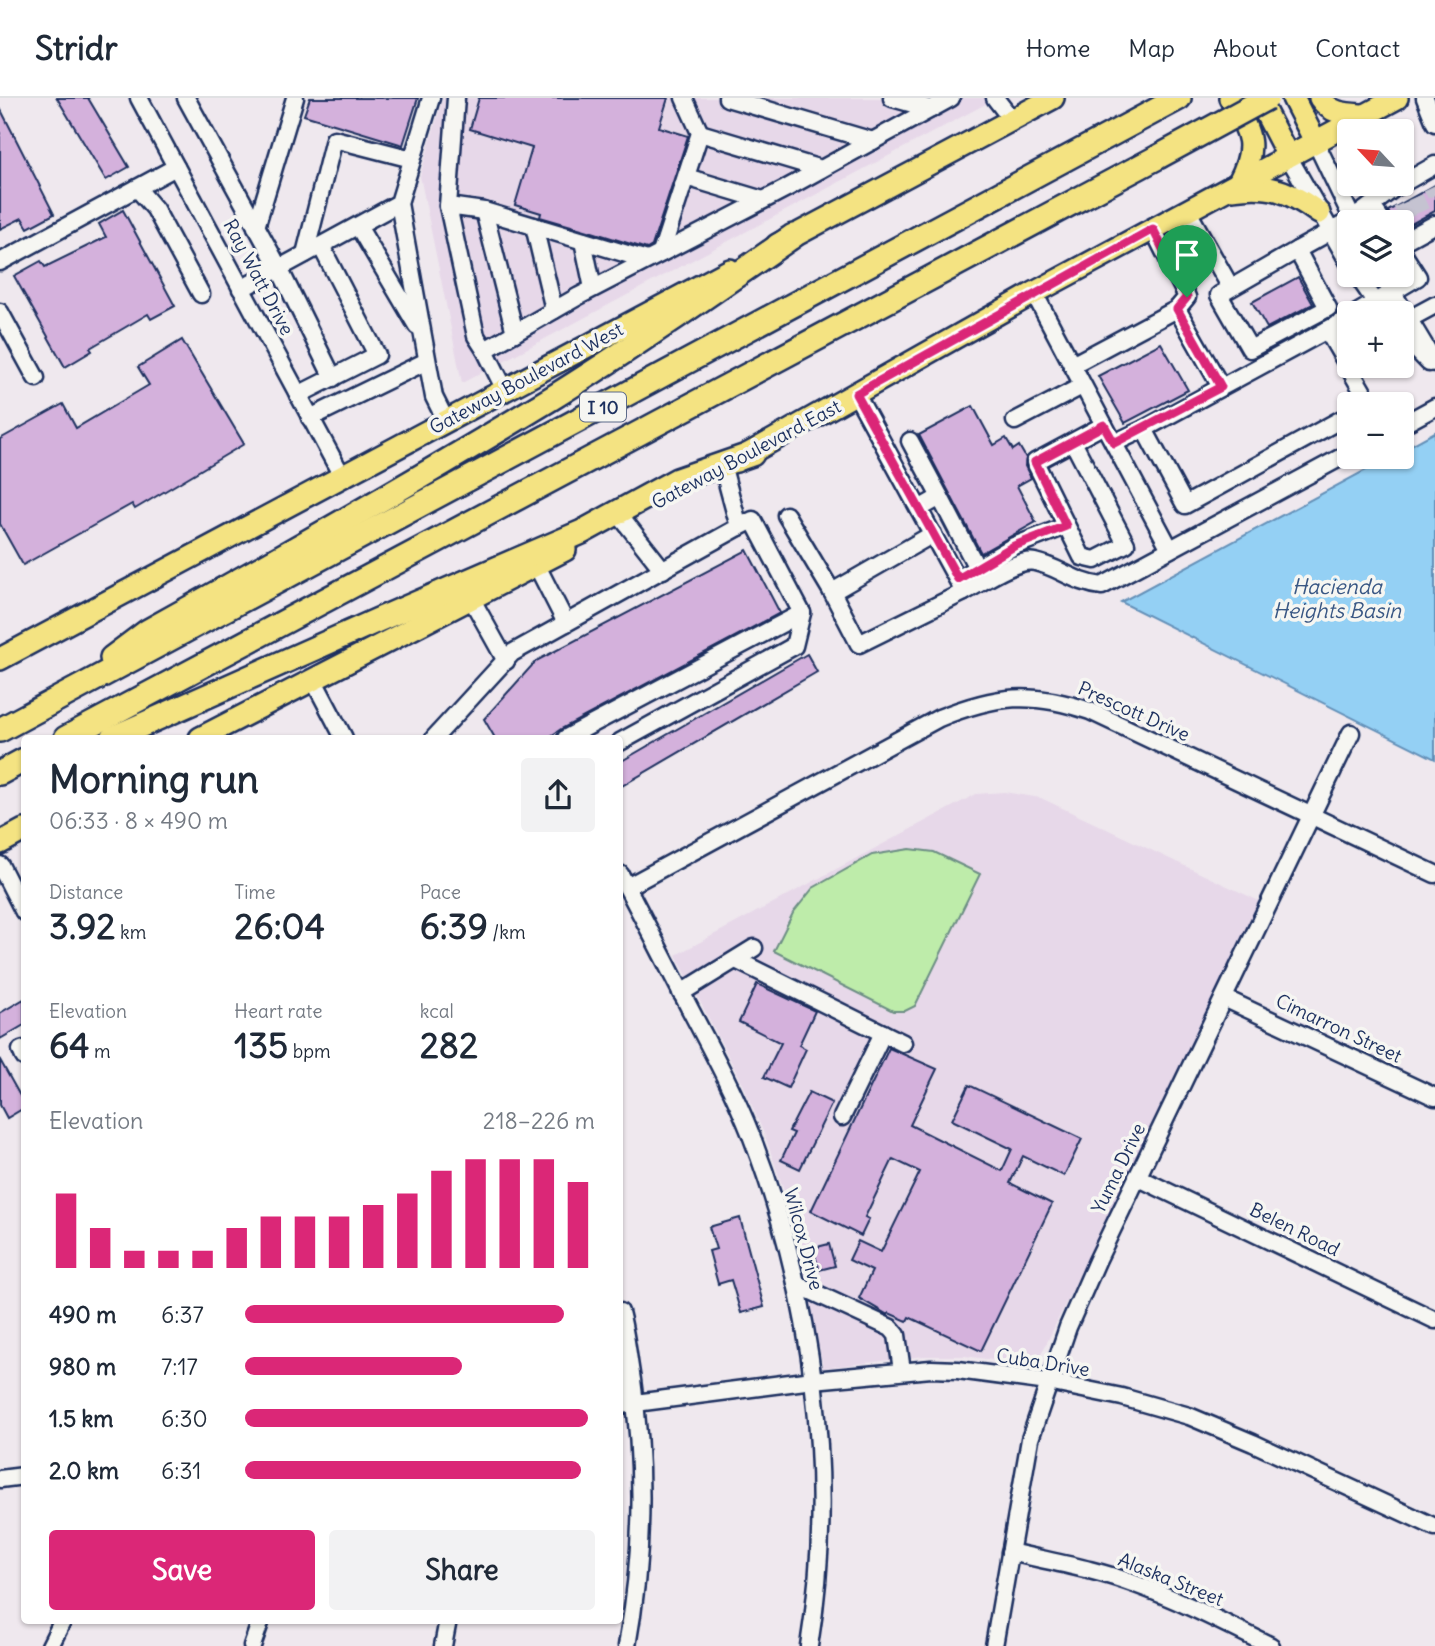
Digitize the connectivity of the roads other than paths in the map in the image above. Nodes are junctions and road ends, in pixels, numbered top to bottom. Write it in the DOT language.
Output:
graph roads {
  1 [pos="139,98"];
  2 [pos="186,98"];
  3 [pos="295,98"];
  4 [pos="430,98"];
  5 [pos="456,98"];
  6 [pos="684,98"];
  7 [pos="727,98"];
  8 [pos="892,98"];
  9 [pos="951,98"];
  10 [pos="995,98"];
  11 [pos="1053,98"];
  12 [pos="1179,98"];
  13 [pos="1230,98"];
  14 [pos="1258,98"];
  15 [pos="1267,98"];
  16 [pos="1293,98"];
  17 [pos="1320,98"];
  18 [pos="1397,98"];
  19 [pos="1425,98"];
  20 [pos="931,109"];
  21 [pos="1349,119"];
  22 [pos="1363,119"];
  23 [pos="1013,120"];
  24 [pos="1435,123"];
  25 [pos="1337,132"];
  26 [pos="700,133"];
  27 [pos="873,141"];
  28 [pos="1315,141"];
  29 [pos="1288,156"];
  30 [pos="412,159"];
  31 [pos="176,167"];
  32 [pos="1429,168"];
  33 [pos="821,169"];
  34 [pos="686,177"];
  35 [pos="1232,186"];
  36 [pos="1431,187"];
  37 [pos="136,188"];
  38 [pos="1383,196"];
  39 [pos="1403,196"];
  40 [pos="763,200"];
  41 [pos="1408,200"];
  42 [pos="399,203"];
  43 [pos="448,206"];
  44 [pos="1372,206"];
  45 [pos="1187,210"];
  46 [pos="1348,210"];
  47 [pos="1367,210"];
  48 [pos="1375,210"];
  49 [pos="484,211"];
  50 [pos="1319,213"];
  51 [pos="358,226"];
  52 [pos="534,226"];
  53 [pos="256,227"];
  54 [pos="1153,229"];
  55 [pos="1337,229"];
  56 [pos="1330,232"];
  57 [pos="793,236"];
  58 [pos="583,241"];
  59 [pos="1337,243"];
  60 [pos="321,246"];
  61 [pos="1297,250"];
  62 [pos="305,254"];
  63 [pos="654,257"];
  64 [pos="0,262"];
  65 [pos="279,268"];
  66 [pos="1389,287"];
  67 [pos="1401,287"];
  68 [pos="593,288"];
  69 [pos="1231,288"];
  70 [pos="241,289"];
  71 [pos="1392,292"];
  72 [pos="1034,293"];
  73 [pos="201,294"];
  74 [pos="1385,301"];
  75 [pos="1398,301"];
  76 [pos="1435,305"];
  77 [pos="1177,309"];
  78 [pos="554,310"];
  79 [pos="0,312"];
  80 [pos="1414,316"];
  81 [pos="1337,324"];
  82 [pos="1414,327"];
  83 [pos="1326,330"];
  84 [pos="515,332"];
  85 [pos="423,337"];
  86 [pos="1414,347"];
  87 [pos="485,350"];
  88 [pos="377,355"];
  89 [pos="427,361"];
  90 [pos="1435,363"];
  91 [pos="1072,365"];
  92 [pos="1435,368"];
  93 [pos="333,377"];
  94 [pos="36,378"];
  95 [pos="390,379"];
  96 [pos="1082,386"];
  97 [pos="1221,387"];
  98 [pos="505,390"];
  99 [pos="1363,392"];
  100 [pos="856,394"];
  101 [pos="298,395"];
  102 [pos="1435,407"];
  103 [pos="310,418"];
  104 [pos="1414,418"];
  105 [pos="446,421"];
  106 [pos="1015,421"];
  107 [pos="1337,423"];
  108 [pos="1104,425"];
  109 [pos="1144,429"];
  110 [pos="910,441"];
  111 [pos="1073,442"];
  112 [pos="1114,443"];
  113 [pos="752,454"];
  114 [pos="1337,459"];
  115 [pos="722,466"];
  116 [pos="342,476"];
  117 [pos="940,498"];
  118 [pos="919,509"];
  119 [pos="786,515"];
  120 [pos="620,516"];
  121 [pos="1066,526"];
  122 [pos="739,527"];
  123 [pos="933,534"];
  124 [pos="1170,549"];
  125 [pos="537,564"];
  126 [pos="977,568"];
  127 [pos="663,570"];
  128 [pos="961,585"];
  129 [pos="832,592"];
  130 [pos="471,598"];
  131 [pos="802,613"];
  132 [pos="566,623"];
  133 [pos="0,659"];
  134 [pos="506,661"];
  135 [pos="313,679"];
  136 [pos="54,702"];
  137 [pos="0,730"];
  138 [pos="1351,733"];
  139 [pos="72,735"];
  140 [pos="120,735"];
  141 [pos="206,735"];
  142 [pos="342,735"];
  143 [pos="438,735"];
  144 [pos="572,735"];
  145 [pos="623,740"];
  146 [pos="21,762"];
  147 [pos="0,774"];
  148 [pos="21,777"];
  149 [pos="0,785"];
  150 [pos="1311,816"];
  151 [pos="21,832"];
  152 [pos="0,843"];
  153 [pos="0,866"];
  154 [pos="1435,874"];
  155 [pos="623,881"];
  156 [pos="21,906"];
  157 [pos="754,948"];
  158 [pos="736,960"];
  159 [pos="681,993"];
  160 [pos="1224,998"];
  161 [pos="883,1033"];
  162 [pos="902,1043"];
  163 [pos="1435,1097"];
  164 [pos="842,1117"];
  165 [pos="1137,1177"];
  166 [pos="796,1284"];
  167 [pos="1435,1320"];
  168 [pos="623,1324"];
  169 [pos="902,1371"];
  170 [pos="813,1380"];
  171 [pos="1048,1381"];
  172 [pos="627,1404"];
  173 [pos="21,1476"];
  174 [pos="0,1479"];
  175 [pos="1435,1527"];
  176 [pos="1010,1552"];
  177 [pos="61,1624"];
  178 [pos="260,1624"];
  179 [pos="447,1624"];
  180 [pos="50,1646"];
  181 [pos="252,1646"];
  182 [pos="443,1646"];
  183 [pos="627,1646"];
  184 [pos="809,1646"];
  185 [pos="994,1646"];
  186 [pos="1271,1646"];
  1 -- 31 [label="street, Ray Watt Drive"];
  2 -- 53 [label="street"];
  3 -- 53 [label="street"];
  4 -- 30 [label="street"];
  5 -- 43 [label="street"];
  6 -- 26 [label="street"];
  7 -- 27 [label="street"];
  8 -- 20 [label="street"];
  9 -- 20 [label="street"];
  10 -- 23 [label="street"];
  11 -- 23 [label="main road, Gateway Boulevard West"];
  12 -- 136 [label="highway, I 10"];
  13 -- 35 [label="main road"];
  14 -- 29 [label="main road"];
  15 -- 139 [label="highway, I 10, bridge"];
  16 -- 28 [label="main road"];
  17 -- 21 [label="main road"];
  18 -- 22 [label="main road, Gateway Boulevard East"];
  19 -- 24 [label="street"];
  20 -- 27 [label="street"];
  23 -- 57 [label="main road, Gateway Boulevard West"];
  25 -- 28 [label="main road, Gateway Boulevard East"];
  26 -- 33 [label="street"];
  26 -- 34 [label="street"];
  27 -- 33 [label="street"];
  28 -- 29 [label="main road, Gateway Boulevard East"];
  28 -- 46 [label="street"];
  29 -- 35 [label="main road, Gateway Boulevard East"];
  29 -- 50 [label="street"];
  30 -- 42 [label="street"];
  30 -- 62 [label="street"];
  31 -- 37 [label="street"];
  31 -- 70 [label="street, Ray Watt Drive"];
  32 -- 36 [label="street"];
  33 -- 40 [label="street"];
  34 -- 40 [label="street"];
  34 -- 63 [label="street"];
  35 -- 45 [label="main road, Gateway Boulevard East"];
  35 -- 50 [label="main road"];
  37 -- 64 [label="street"];
  37 -- 73 [label="street"];
  38 -- 44 [label="street"];
  39 -- 41 [label="street"];
  40 -- 63 [label="street"];
  42 -- 51 [label="street"];
  42 -- 85 [label="street"];
  43 -- 49 [label="street"];
  43 -- 87 [label="street"];
  44 -- 47 [label="street"];
  44 -- 48 [label="street"];
  45 -- 54 [label="main road, Gateway Boulevard East"];
  45 -- 69 [label="street"];
  49 -- 52 [label="street"];
  49 -- 84 [label="street"];
  50 -- 56 [label="street"];
  51 -- 60 [label="street"];
  51 -- 85 [label="street"];
  52 -- 58 [label="street"];
  52 -- 78 [label="street"];
  53 -- 65 [label="street"];
  54 -- 72 [label="main road, Gateway Boulevard East"];
  54 -- 77 [label="street"];
  55 -- 56 [label="street"];
  56 -- 59 [label="street"];
  56 -- 61 [label="street"];
  57 -- 98 [label="main road, Gateway Boulevard West"];
  57 -- 136 [label="highway"];
  58 -- 63 [label="street"];
  58 -- 68 [label="street"];
  60 -- 62 [label="street"];
  60 -- 88 [label="street"];
  61 -- 69 [label="street"];
  61 -- 69 [label="street"];
  62 -- 65 [label="street"];
  63 -- 68 [label="street"];
  65 -- 70 [label="street"];
  65 -- 93 [label="street"];
  66 -- 71 [label="street"];
  67 -- 71 [label="street"];
  68 -- 78 [label="street"];
  70 -- 101 [label="street, Ray Watt Drive"];
  71 -- 74 [label="street"];
  71 -- 75 [label="street"];
  72 -- 91 [label="street"];
  72 -- 100 [label="main road, Gateway Boulevard East"];
  76 -- 80 [label="street"];
  77 -- 91 [label="street"];
  77 -- 97 [label="street"];
  78 -- 84 [label="street"];
  79 -- 94 [label="street"];
  81 -- 83 [label="street"];
  82 -- 90 [label="street"];
  83 -- 97 [label="street"];
  83 -- 99 [label="street"];
  84 -- 87 [label="street"];
  85 -- 89 [label="street"];
  86 -- 92 [label="street"];
  87 -- 98 [label="street"];
  88 -- 93 [label="street"];
  88 -- 95 [label="street"];
  89 -- 95 [label="street"];
  89 -- 105 [label="street"];
  91 -- 96 [label="street"];
  93 -- 101 [label="street"];
  95 -- 103 [label="street"];
  96 -- 106 [label="street"];
  96 -- 108 [label="street"];
  97 -- 109 [label="street"];
  98 -- 105 [label="main road, Gateway Boulevard West"];
  100 -- 113 [label="main road, Gateway Boulevard East"];
  100 -- 118 [label="street"];
  101 -- 103 [label="street, Ray Watt Drive"];
  102 -- 104 [label="street"];
  103 -- 116 [label="street, Ray Watt Drive"];
  105 -- 116 [label="main road, Gateway Boulevard West"];
  107 -- 109 [label="street"];
  108 -- 111 [label="street"];
  108 -- 112 [label="street"];
  109 -- 112 [label="street"];
  110 -- 117 [label="street"];
  111 -- 121 [label="street"];
  111 -- 121 [label="street"];
  112 -- 124 [label="street"];
  113 -- 115 [label="highway"];
  114 -- 124 [label="street"];
  115 -- 120 [label="highway"];
  115 -- 122 [label="street"];
  116 -- 133 [label="main road, Gateway Boulevard West"];
  117 -- 118 [label="street"];
  117 -- 126 [label="street"];
  118 -- 123 [label="street"];
  119 -- 129 [label="street"];
  120 -- 125 [label="main road"];
  120 -- 127 [label="street"];
  120 -- 140 [label="highway"];
  121 -- 126 [label="street"];
  122 -- 127 [label="street"];
  122 -- 131 [label="street"];
  123 -- 128 [label="street"];
  123 -- 129 [label="street"];
  124 -- 128 [label="street"];
  125 -- 130 [label="main road"];
  125 -- 132 [label="street"];
  126 -- 128 [label="street"];
  127 -- 132 [label="street"];
  128 -- 129 [label="street"];
  130 -- 134 [label="street"];
  130 -- 135 [label="main road"];
  131 -- 144 [label="street"];
  131 -- 145 [label="street"];
  132 -- 134 [label="street"];
  134 -- 143 [label="street"];
  135 -- 141 [label="main road"];
  135 -- 142 [label="street"];
  136 -- 137 [label="highway, I 10"];
  138 -- 150 [label="street, Yuma Drive"];
  146 -- 147 [label="highway"];
  148 -- 149 [label="highway"];
  150 -- 154 [label="street, Prescott Drive"];
  150 -- 155 [label="street, Prescott Drive"];
  150 -- 160 [label="street, Yuma Drive"];
  151 -- 152 [label="main road"];
  153 -- 156 [label="street"];
  155 -- 159 [label="street, Wilcox Drive"];
  157 -- 158 [label="street"];
  158 -- 159 [label="street"];
  158 -- 161 [label="street"];
  159 -- 166 [label="street, Wilcox Drive"];
  160 -- 163 [label="street, Cimarron Street"];
  160 -- 165 [label="street, Yuma Drive"];
  161 -- 162 [label="street"];
  161 -- 164 [label="street"];
  165 -- 167 [label="street, Belen Road"];
  165 -- 171 [label="street, Yuma Drive"];
  166 -- 169 [label="street"];
  166 -- 170 [label="street, Wilcox Drive"];
  168 -- 172 [label="street"];
  169 -- 170 [label="street, Cuba Drive"];
  169 -- 171 [label="street, Cuba Drive"];
  170 -- 172 [label="street, Cuba Drive"];
  170 -- 184 [label="street, Wilcox Drive"];
  171 -- 175 [label="street, Cuba Drive"];
  171 -- 176 [label="street, Yuma Drive"];
  172 -- 183 [label="street"];
  173 -- 174 [label="street"];
  176 -- 185 [label="street, Yuma Drive"];
  176 -- 186 [label="street, Alaska Street"];
  177 -- 180 [label="street"];
  178 -- 181 [label="street"];
  179 -- 182 [label="street"];
}
